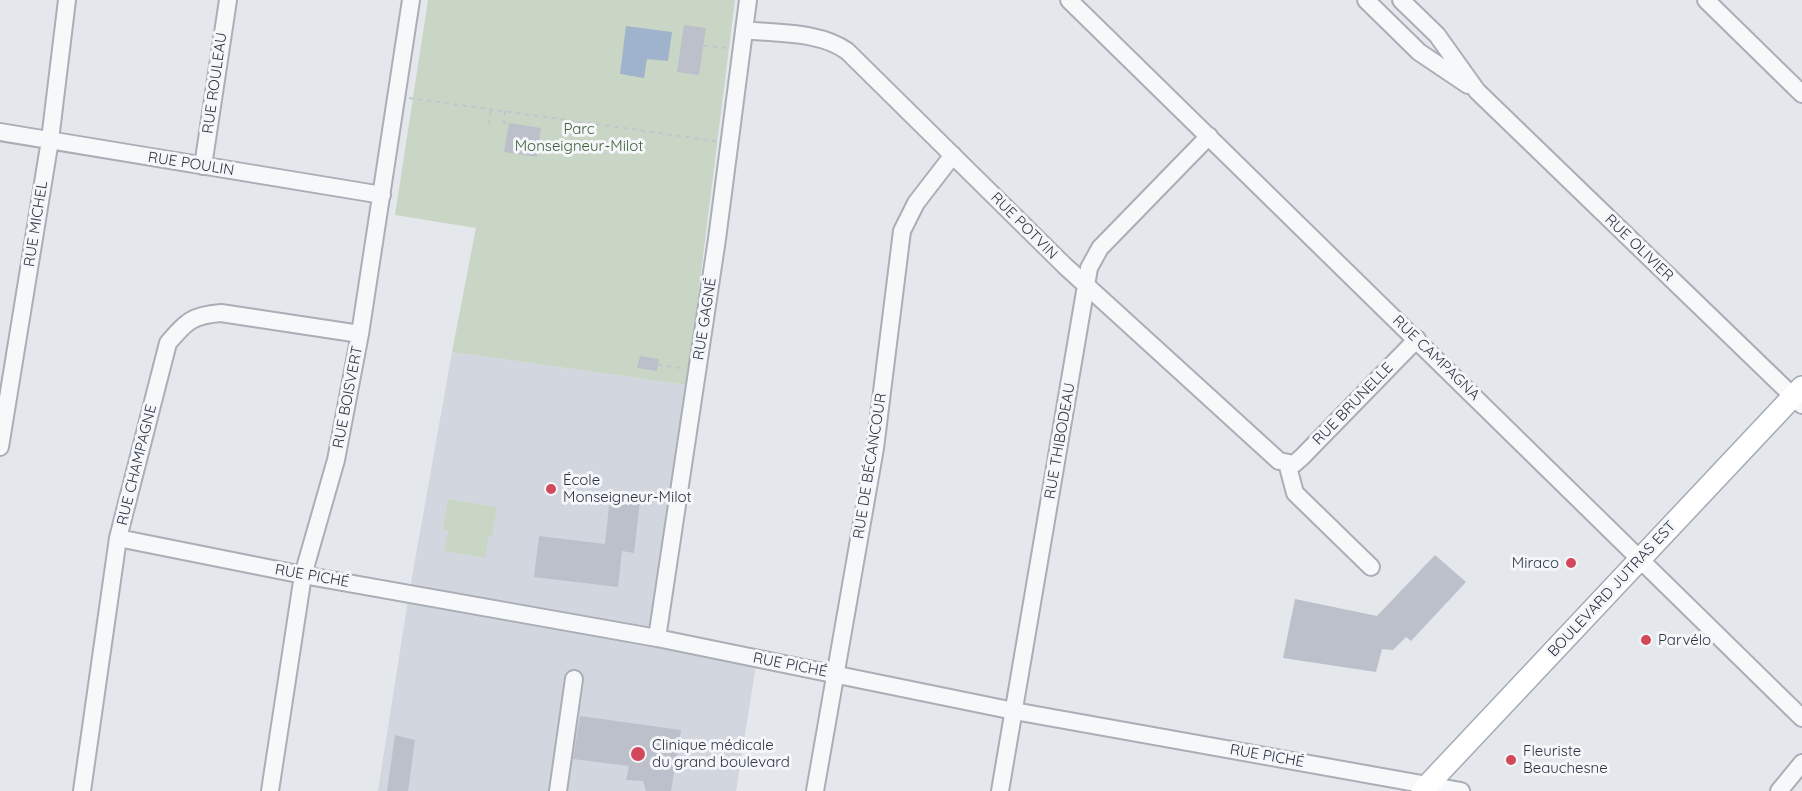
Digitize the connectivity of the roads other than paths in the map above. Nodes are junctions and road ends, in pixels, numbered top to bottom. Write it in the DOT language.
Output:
graph roads {
  1 [pos="67,0"];
  2 [pos="228,0"];
  3 [pos="411,0"];
  4 [pos="748,0"];
  5 [pos="1069,0"];
  6 [pos="1366,0"];
  7 [pos="1706,0"];
  8 [pos="1402,1"];
  9 [pos="1386,19"];
  10 [pos="744,30"];
  11 [pos="1477,91"];
  12 [pos="1802,94"];
  13 [pos="0,132"];
  14 [pos="1209,136"];
  15 [pos="50,140"];
  16 [pos="953,155"];
  17 [pos="203,166"];
  18 [pos="382,195"];
  19 [pos="1087,286"];
  20 [pos="360,334"];
  21 [pos="1417,339"];
  22 [pos="1799,396"];
  23 [pos="0,447"];
  24 [pos="1287,463"];
  25 [pos="118,538"];
  26 [pos="1641,558"];
  27 [pos="1371,567"];
  28 [pos="303,575"];
  29 [pos="657,638"];
  30 [pos="835,674"];
  31 [pos="574,679"];
  32 [pos="1014,711"];
  33 [pos="1802,718"];
  34 [pos="1802,763"];
  35 [pos="1425,788"];
  36 [pos="82,791"];
  37 [pos="270,791"];
  38 [pos="558,791"];
  39 [pos="815,791"];
  40 [pos="1000,791"];
  41 [pos="1461,791"];
  42 [pos="1779,791"];
  1 -- 15 [label="street, RUE MICHEL"];
  2 -- 17 [label="street, RUE ROULEAU"];
  3 -- 18 [label="street, RUE BOISVERT"];
  4 -- 10 [label="street, RUE GAGNÉ"];
  5 -- 14 [label="street, RUE CAMPAGNA"];
  6 -- 9 [label="street, RUE OLIVIER"];
  7 -- 12 [label="street"];
  8 -- 9 [label="street"];
  8 -- 11 [label="street, RUE OLIVIER"];
  9 -- 11 [label="street, RUE OLIVIER"];
  10 -- 16 [label="street, RUE POTVIN"];
  10 -- 29 [label="street, RUE GAGNÉ"];
  11 -- 22 [label="street, RUE OLIVIER"];
  13 -- 15 [label="street, RUE POULIN"];
  14 -- 19 [label="street, RUE THIBODEAU"];
  14 -- 21 [label="street, RUE CAMPAGNA"];
  15 -- 17 [label="street, RUE POULIN"];
  15 -- 23 [label="street, RUE MICHEL"];
  16 -- 19 [label="street, RUE POTVIN"];
  16 -- 30 [label="street, RUE DE BÉCANCOUR"];
  17 -- 18 [label="street, RUE POULIN"];
  18 -- 20 [label="street, RUE BOISVERT"];
  19 -- 24 [label="street, RUE POTVIN"];
  19 -- 32 [label="street, RUE THIBODEAU"];
  20 -- 25 [label="street, RUE CHAMPAGNE"];
  20 -- 28 [label="street, RUE BOISVERT"];
  21 -- 24 [label="street, RUE BRUNELLE"];
  21 -- 26 [label="street, RUE CAMPAGNA"];
  22 -- 26 [label="main road, BOULEVARD JUTRAS EST"];
  24 -- 27 [label="street"];
  25 -- 28 [label="street, RUE PICHÉ"];
  25 -- 36 [label="street, RUE CHAMPAGNE"];
  26 -- 33 [label="street, RUE CAMPAGNA"];
  26 -- 35 [label="main road, BOULEVARD JUTRAS EST"];
  28 -- 29 [label="street, RUE PICHÉ"];
  28 -- 37 [label="street, RUE BOISVERT"];
  29 -- 30 [label="street, RUE PICHÉ"];
  30 -- 32 [label="street, RUE PICHÉ"];
  30 -- 39 [label="street, RUE DE BÉCANCOUR"];
  31 -- 38 [label="street"];
  32 -- 35 [label="street, RUE PICHÉ"];
  32 -- 40 [label="street, RUE THIBODEAU"];
  34 -- 42 [label="street"];
  35 -- 41 [label="street, RUE PICHÉ"];
}
